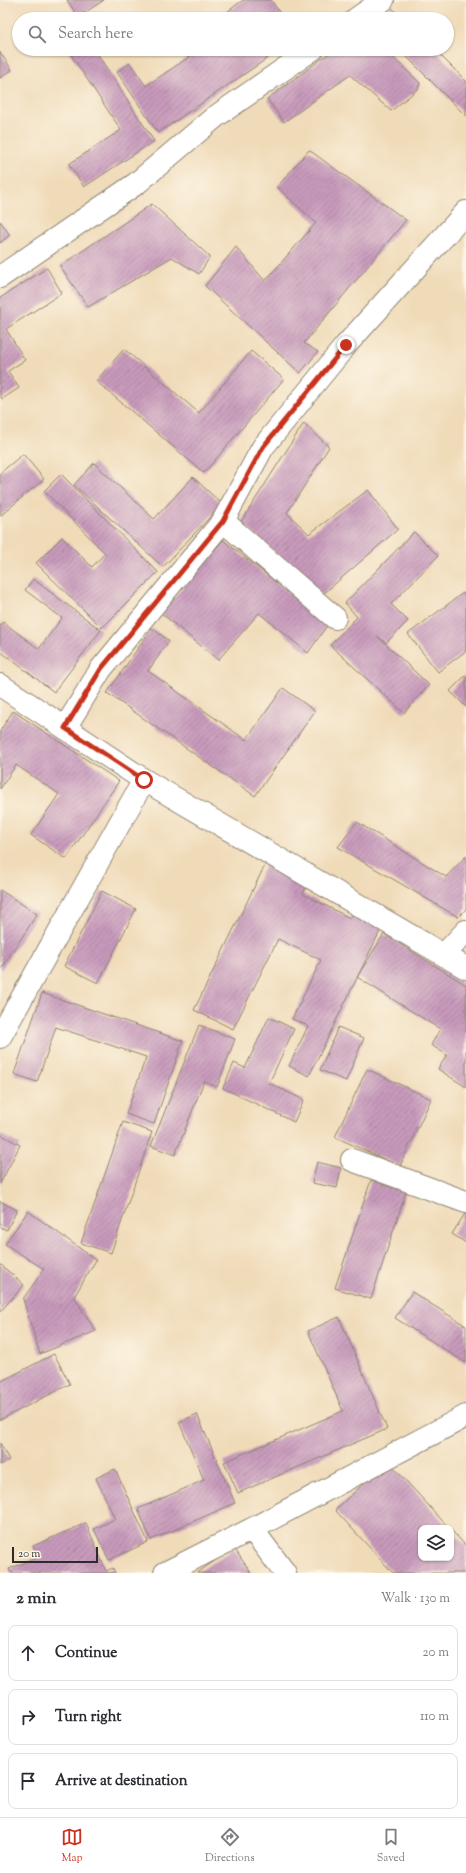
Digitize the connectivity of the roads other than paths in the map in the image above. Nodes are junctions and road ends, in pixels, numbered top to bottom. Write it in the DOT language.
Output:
graph roads {
  1 [pos="384,0"];
  2 [pos="366,12"];
  3 [pos="303,56"];
  4 [pos="466,212"];
  5 [pos="0,277"];
  6 [pos="223,521"];
  7 [pos="335,618"];
  8 [pos="0,685"];
  9 [pos="65,728"];
  10 [pos="144,780"];
  11 [pos="466,931"];
  12 [pos="444,955"];
  13 [pos="466,968"];
  14 [pos="0,1037"];
  15 [pos="352,1160"];
  16 [pos="466,1202"];
  17 [pos="466,1416"];
  18 [pos="252,1529"];
  19 [pos="165,1573"];
  20 [pos="285,1573"];
  1 -- 2 [label="street"];
  3 -- 5 [label="street"];
  4 -- 6 [label="street"];
  6 -- 7 [label="street"];
  6 -- 9 [label="street"];
  8 -- 9 [label="street"];
  9 -- 10 [label="street"];
  10 -- 12 [label="street"];
  10 -- 14 [label="street"];
  11 -- 12 [label="street"];
  12 -- 13 [label="street"];
  15 -- 16 [label="street"];
  17 -- 18 [label="street"];
  18 -- 19 [label="street"];
  18 -- 20 [label="street"];
}
